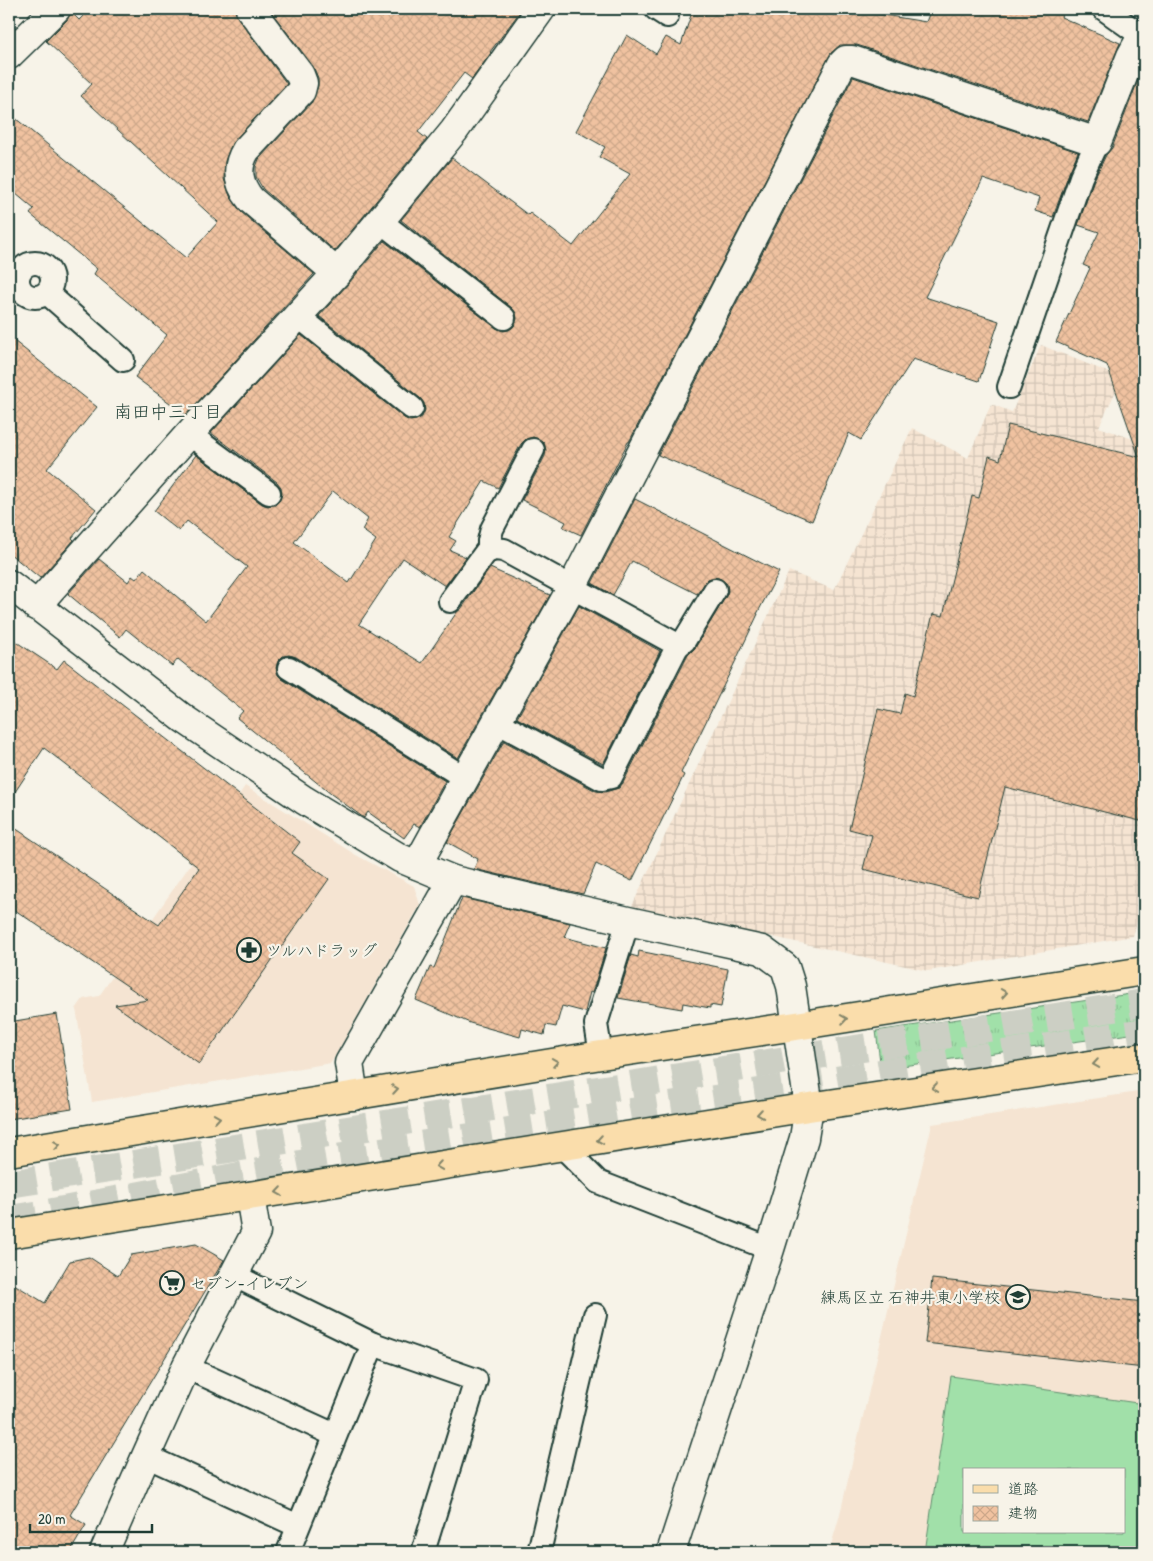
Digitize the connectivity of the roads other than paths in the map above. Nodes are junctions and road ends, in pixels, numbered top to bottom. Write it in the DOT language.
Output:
graph roads {
  1 [pos="56,9"];
  2 [pos="250,9"];
  3 [pos="542,9"];
  4 [pos="1104,9"];
  5 [pos="1143,35"];
  6 [pos="9,55"];
  7 [pos="1097,142"];
  8 [pos="380,221"];
  9 [pos="15,265"];
  10 [pos="337,273"];
  11 [pos="298,316"];
  12 [pos="504,318"];
  13 [pos="123,360"];
  14 [pos="1009,387"];
  15 [pos="412,408"];
  16 [pos="189,434"];
  17 [pos="533,450"];
  18 [pos="269,492"];
  19 [pos="489,551"];
  20 [pos="572,587"];
  21 [pos="11,590"];
  22 [pos="715,590"];
  23 [pos="450,601"];
  24 [pos="36,606"];
  25 [pos="677,647"];
  26 [pos="289,668"];
  27 [pos="497,722"];
  28 [pos="465,778"];
  29 [pos="417,865"];
  30 [pos="454,880"];
  31 [pos="628,921"];
  32 [pos="1144,971"];
  33 [pos="796,1026"];
  34 [pos="601,1055"];
  35 [pos="1144,1057"];
  36 [pos="354,1096"];
  37 [pos="808,1107"];
  38 [pos="562,1146"];
  39 [pos="9,1152"];
  40 [pos="250,1196"];
  41 [pos="9,1234"];
  42 [pos="770,1249"];
  43 [pos="233,1275"];
  44 [pos="595,1315"];
  45 [pos="373,1344"];
  46 [pos="186,1367"];
  47 [pos="335,1435"];
  48 [pos="146,1456"];
  49 [pos="298,1526"];
  50 [pos="104,1552"];
  51 [pos="288,1552"];
  52 [pos="423,1552"];
  53 [pos="539,1552"];
  54 [pos="671,1552"];
  1 -- 6 [label="street"];
  2 -- 10 [label="street"];
  3 -- 8 [label="street"];
  4 -- 5 [label="lane"];
  5 -- 7 [label="street"];
  7 -- 14 [label="lane"];
  7 -- 20 [label="street"];
  8 -- 10 [label="street"];
  8 -- 12 [label="lane"];
  9 -- 13 [label="lane"];
  10 -- 11 [label="street"];
  11 -- 15 [label="lane"];
  11 -- 16 [label="street"];
  16 -- 18 [label="lane"];
  16 -- 24 [label="street"];
  17 -- 19 [label="lane"];
  19 -- 20 [label="lane"];
  19 -- 23 [label="lane"];
  20 -- 25 [label="lane"];
  20 -- 27 [label="street"];
  21 -- 24 [label="street"];
  22 -- 25 [label="lane"];
  24 -- 29 [label="street"];
  25 -- 27 [label="lane"];
  26 -- 28 [label="lane"];
  27 -- 28 [label="street"];
  28 -- 29 [label="street"];
  29 -- 30 [label="street"];
  30 -- 31 [label="street"];
  30 -- 36 [label="street"];
  31 -- 33 [label="street"];
  31 -- 34 [label="lane"];
  33 -- 32 [label="main road, one-way"];
  33 -- 34 [label="main road"];
  33 -- 37 [label="street"];
  36 -- 34 [label="main road, one-way"];
  35 -- 37 [label="main road, one-way"];
  39 -- 36 [label="main road, one-way"];
  37 -- 38 [label="main road, one-way"];
  37 -- 42 [label="street"];
  38 -- 40 [label="main road, one-way"];
  38 -- 42 [label="lane"];
  40 -- 41 [label="main road"];
  40 -- 43 [label="street"];
  42 -- 54 [label="street"];
  43 -- 45 [label="lane"];
  43 -- 46 [label="street"];
  44 -- 53 [label="lane"];
  45 -- 47 [label="lane"];
  45 -- 52 [label="lane"];
  46 -- 47 [label="lane"];
  46 -- 48 [label="street"];
  47 -- 49 [label="lane"];
  48 -- 49 [label="lane"];
  48 -- 50 [label="street"];
  49 -- 51 [label="lane"];
}
